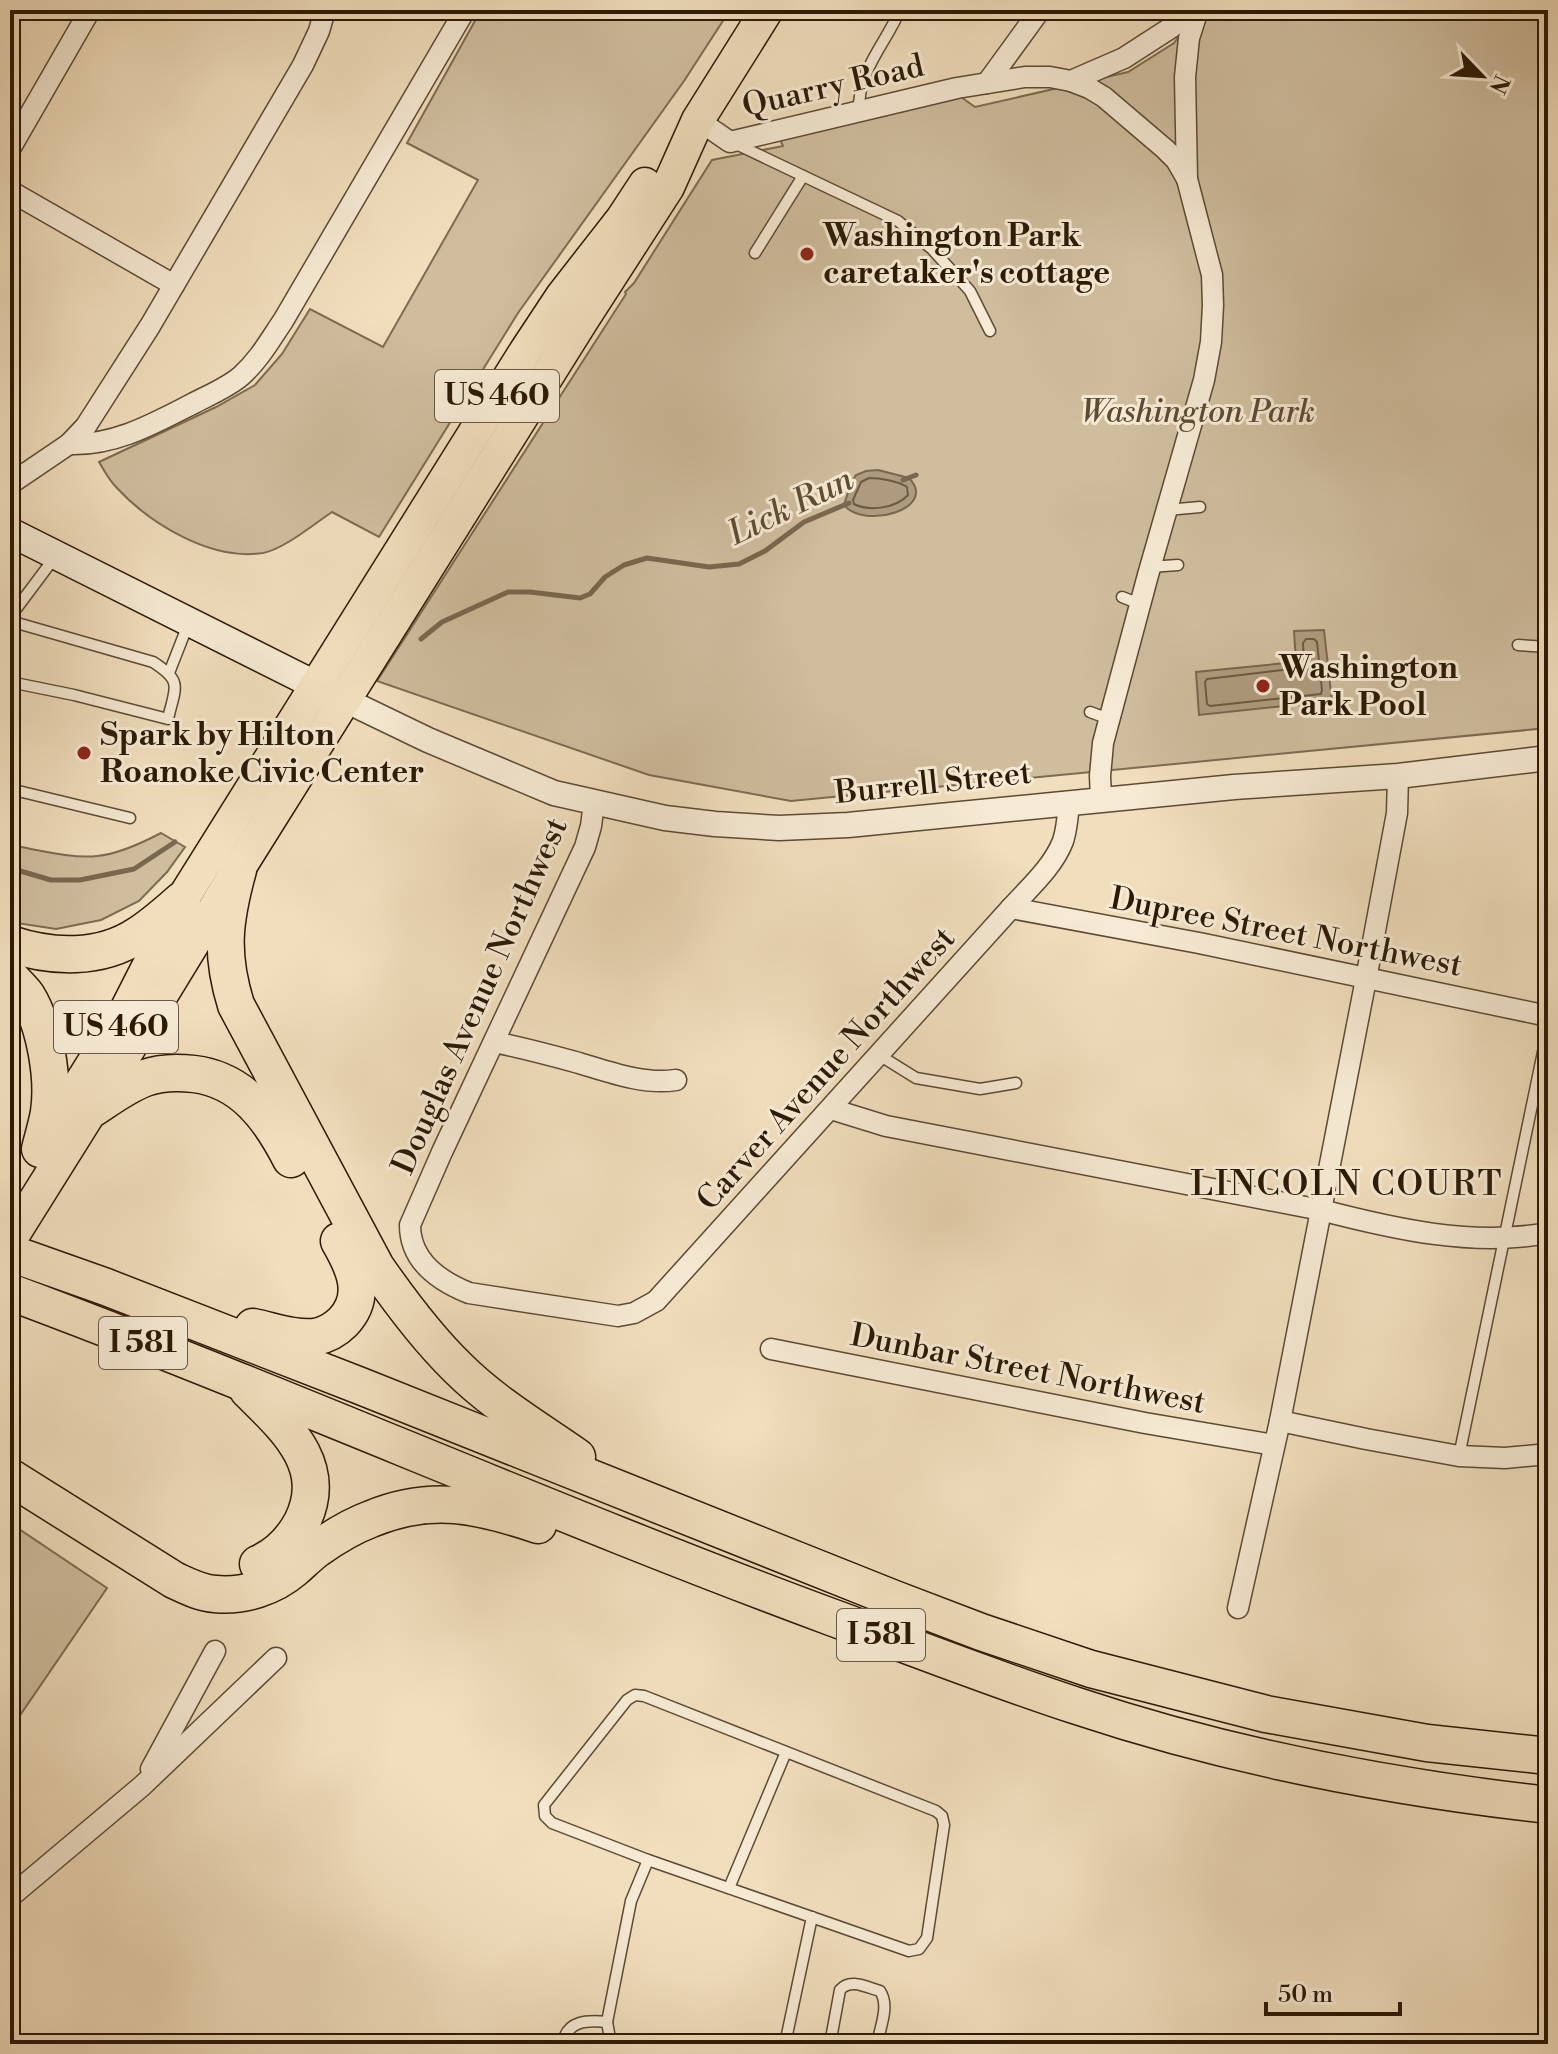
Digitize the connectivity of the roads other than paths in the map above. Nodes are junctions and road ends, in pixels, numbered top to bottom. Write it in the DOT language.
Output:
graph roads {
  1 [pos="90,10"];
  2 [pos="325,10"];
  3 [pos="465,10"];
  4 [pos="767,10"];
  5 [pos="900,10"];
  6 [pos="1040,10"];
  7 [pos="1196,10"];
  8 [pos="1071,81"];
  9 [pos="987,83"];
  10 [pos="859,110"];
  11 [pos="698,120"];
  12 [pos="730,142"];
  13 [pos="10,149"];
  14 [pos="803,176"];
  15 [pos="1187,179"];
  16 [pos="10,191"];
  17 [pos="755,253"];
  18 [pos="174,285"];
  19 [pos="990,331"];
  20 [pos="69,444"];
  21 [pos="10,484"];
  22 [pos="1200,507"];
  23 [pos="1167,510"];
  24 [pos="10,532"];
  25 [pos="56,555"];
  26 [pos="1178,565"];
  27 [pos="1150,567"];
  28 [pos="10,619"];
  29 [pos="189,622"];
  30 [pos="1518,645"];
  31 [pos="1548,647"];
  32 [pos="169,673"];
  33 [pos="10,682"];
  34 [pos="316,686"];
  35 [pos="345,700"];
  36 [pos="1548,758"];
  37 [pos="1398,776"];
  38 [pos="10,789"];
  39 [pos="1101,799"];
  40 [pos="1069,802"];
  41 [pos="594,803"];
  42 [pos="130,818"];
  43 [pos="238,870"];
  44 [pos="182,900"];
  45 [pos="1011,908"];
  46 [pos="10,944"];
  47 [pos="10,977"];
  48 [pos="1366,979"];
  49 [pos="1548,1016"];
  50 [pos="1548,1028"];
  51 [pos="494,1042"];
  52 [pos="879,1055"];
  53 [pos="676,1080"];
  54 [pos="1016,1083"];
  55 [pos="92,1109"];
  56 [pos="831,1109"];
  57 [pos="40,1149"];
  58 [pos="10,1197"];
  59 [pos="1321,1210"];
  60 [pos="1548,1233"];
  61 [pos="1506,1239"];
  62 [pos="10,1240"];
  63 [pos="10,1253"];
  64 [pos="10,1292"];
  65 [pos="578,1310"];
  66 [pos="201,1325"];
  67 [pos="771,1349"];
  68 [pos="239,1381"];
  69 [pos="1280,1421"];
  70 [pos="1274,1445"];
  71 [pos="1546,1454"];
  72 [pos="1459,1456"];
  73 [pos="10,1461"];
  74 [pos="10,1477"];
  75 [pos="1548,1485"];
  76 [pos="631,1494"];
  77 [pos="702,1568"];
  78 [pos="1238,1608"];
  79 [pos="215,1651"];
  80 [pos="276,1658"];
  81 [pos="786,1752"];
  82 [pos="1548,1756"];
  83 [pos="142,1786"];
  84 [pos="1548,1805"];
  85 [pos="648,1860"];
  86 [pos="729,1888"];
  87 [pos="10,1897"];
  88 [pos="812,1917"];
  89 [pos="607,2022"];
  90 [pos="563,2044"];
  91 [pos="611,2044"];
  92 [pos="785,2044"];
  93 [pos="830,2044"];
  94 [pos="877,2044"];
  1 -- 13 [label="street"];
  2 -- 18 [label="street"];
  3 -- 20 [label="street"];
  4 -- 11 [label="main road, US 460"];
  5 -- 10 [label="lane"];
  6 -- 9 [label="street"];
  7 -- 8 [label="street"];
  7 -- 15 [label="street"];
  8 -- 9 [label="street, Quarry Road"];
  8 -- 15 [label="street"];
  9 -- 10 [label="street, Quarry Road"];
  10 -- 12 [label="street, Quarry Road"];
  11 -- 12 [label="street, Quarry Road"];
  11 -- 34 [label="main road, US 460"];
  11 -- 35 [label="main road, US 460"];
  12 -- 14 [label="lane"];
  14 -- 17 [label="lane"];
  14 -- 19 [label="lane"];
  15 -- 23 [label="street"];
  16 -- 18 [label="street"];
  18 -- 20 [label="street"];
  20 -- 21 [label="street"];
  22 -- 23 [label="lane"];
  23 -- 27 [label="street"];
  24 -- 25 [label="main road"];
  25 -- 28 [label="lane"];
  25 -- 29 [label="main road"];
  26 -- 27 [label="lane"];
  27 -- 39 [label="street"];
  28 -- 32 [label="lane"];
  29 -- 32 [label="lane"];
  29 -- 34 [label="main road"];
  30 -- 31 [label="lane"];
  32 -- 33 [label="lane"];
  34 -- 35 [label="main road"];
  34 -- 44 [label="main road, US 460"];
  35 -- 41 [label="street, Burrell Street"];
  35 -- 43 [label="main road, US 460"];
  36 -- 37 [label="street, Burrell Street"];
  37 -- 39 [label="street, Burrell Street"];
  37 -- 48 [label="street"];
  38 -- 42 [label="lane"];
  39 -- 40 [label="street, Burrell Street"];
  40 -- 41 [label="street, Burrell Street"];
  40 -- 45 [label="street, Carver Avenue Northwest"];
  41 -- 51 [label="street, Douglas Avenue Northwest"];
  43 -- 55 [label="main road, US 460"];
  43 -- 76 [label="highway"];
  44 -- 46 [label="highway"];
  44 -- 57 [label="main road, US 460"];
  45 -- 48 [label="street, Dupree Street Northwest"];
  45 -- 52 [label="street, Carver Avenue Northwest"];
  47 -- 57 [label="highway"];
  48 -- 49 [label="street, Dupree Street Northwest"];
  48 -- 59 [label="street"];
  50 -- 61 [label="lane"];
  51 -- 53 [label="street"];
  51 -- 65 [label="street, Douglas Avenue Northwest"];
  52 -- 54 [label="lane"];
  52 -- 56 [label="street, Carver Avenue Northwest"];
  55 -- 62 [label="main road, US 460"];
  55 -- 66 [label="highway"];
  56 -- 59 [label="street"];
  56 -- 65 [label="street, Carver Avenue Northwest"];
  57 -- 58 [label="main road, US 460"];
  59 -- 61 [label="street"];
  59 -- 69 [label="street"];
  60 -- 61 [label="street"];
  61 -- 72 [label="lane"];
  63 -- 66 [label="highway, I 581"];
  64 -- 68 [label="highway, I 581"];
  66 -- 76 [label="highway, I 581"];
  67 -- 70 [label="street, Dunbar Street Northwest"];
  68 -- 73 [label="highway"];
  68 -- 77 [label="highway, I 581"];
  69 -- 70 [label="street"];
  69 -- 72 [label="street"];
  70 -- 78 [label="street"];
  71 -- 72 [label="street"];
  71 -- 75 [label="lane"];
  74 -- 77 [label="highway"];
  76 -- 82 [label="highway, I 581"];
  77 -- 84 [label="highway, I 581"];
  79 -- 83 [label="street"];
  80 -- 83 [label="street"];
  81 -- 85 [label="lane"];
  81 -- 86 [label="lane"];
  81 -- 88 [label="lane"];
  83 -- 87 [label="street"];
  85 -- 86 [label="lane"];
  85 -- 89 [label="lane"];
  86 -- 88 [label="lane"];
  88 -- 92 [label="lane"];
  89 -- 90 [label="lane"];
  89 -- 91 [label="lane"];
  93 -- 94 [label="lane"];
}
